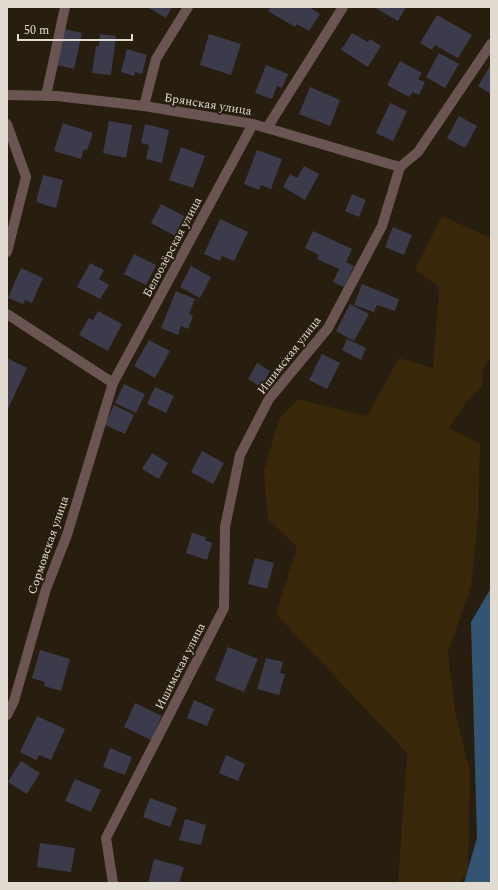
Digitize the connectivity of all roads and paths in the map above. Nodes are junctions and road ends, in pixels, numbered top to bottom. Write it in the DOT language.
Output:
graph roads {
  1 [pos="65,7"];
  2 [pos="188,7"];
  3 [pos="343,7"];
  4 [pos="491,44"];
  5 [pos="7,95"];
  6 [pos="46,96"];
  7 [pos="144,106"];
  8 [pos="7,124"];
  9 [pos="253,124"];
  10 [pos="267,128"];
  11 [pos="400,168"];
  12 [pos="7,252"];
  13 [pos="7,314"];
  14 [pos="114,383"];
  15 [pos="7,715"];
  16 [pos="113,883"];
  1 -- 6 [label="street"];
  2 -- 7 [label="street"];
  3 -- 10 [label="street"];
  4 -- 11 [label="street"];
  5 -- 6 [label="street, Брянская улица"];
  6 -- 7 [label="street, Брянская улица"];
  7 -- 9 [label="street, Брянская улица"];
  8 -- 12 [label="street"];
  9 -- 10 [label="street, Брянская улица"];
  9 -- 14 [label="street, Белоозёрская улица"];
  10 -- 11 [label="street, Брянская улица"];
  11 -- 16 [label="street, Ишимская улица"];
  13 -- 14 [label="street"];
  14 -- 15 [label="street, Сормовская улица"];
}
